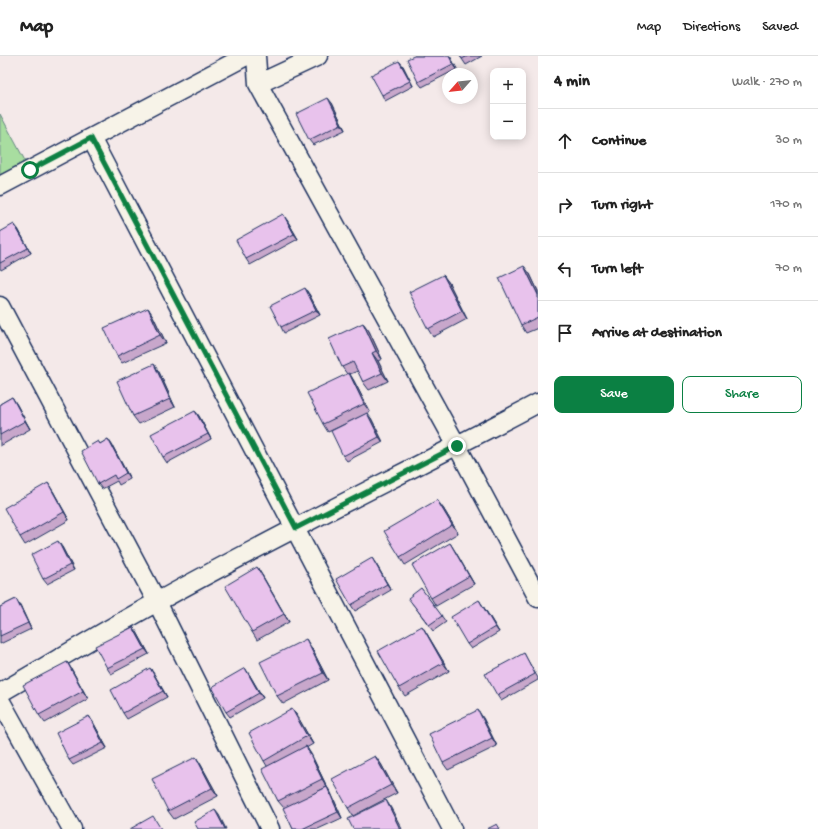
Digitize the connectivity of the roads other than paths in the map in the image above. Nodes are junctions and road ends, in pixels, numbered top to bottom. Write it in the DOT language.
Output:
graph roads {
  1 [pos="246,56"];
  2 [pos="256,56"];
  3 [pos="318,56"];
  4 [pos="258,84"];
  5 [pos="91,138"];
  6 [pos="0,186"];
  7 [pos="0,306"];
  8 [pos="538,403"];
  9 [pos="457,446"];
  10 [pos="296,528"];
  11 [pos="538,598"];
  12 [pos="157,602"];
  13 [pos="0,693"];
  14 [pos="0,700"];
  15 [pos="72,829"];
  16 [pos="270,829"];
  17 [pos="452,829"];
  1 -- 5 [label="street"];
  2 -- 4 [label="street"];
  3 -- 4 [label="street"];
  4 -- 9 [label="street"];
  5 -- 6 [label="street"];
  5 -- 10 [label="street"];
  7 -- 12 [label="street"];
  8 -- 9 [label="street"];
  9 -- 10 [label="street"];
  9 -- 11 [label="street"];
  10 -- 12 [label="street"];
  10 -- 17 [label="street"];
  12 -- 13 [label="street"];
  12 -- 16 [label="street"];
  14 -- 15 [label="street"];
}
